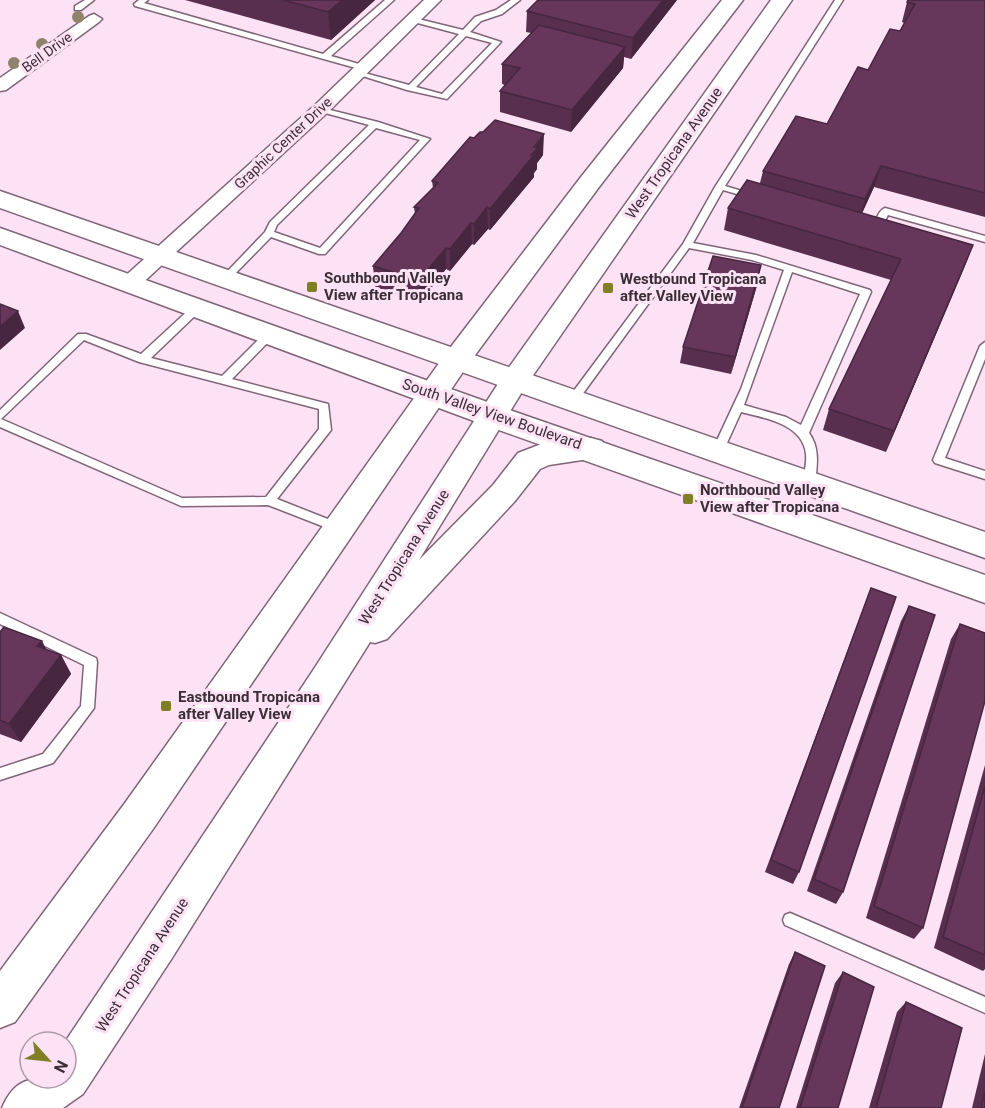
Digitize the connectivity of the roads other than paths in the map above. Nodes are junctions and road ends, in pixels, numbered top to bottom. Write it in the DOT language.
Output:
graph roads {
  1 [pos="90,0"];
  2 [pos="144,0"];
  3 [pos="390,0"];
  4 [pos="433,0"];
  5 [pos="516,0"];
  6 [pos="733,0"];
  7 [pos="782,0"];
  8 [pos="839,0"];
  9 [pos="78,8"];
  10 [pos="94,19"];
  11 [pos="413,19"];
  12 [pos="464,33"];
  13 [pos="325,57"];
  14 [pos="360,71"];
  15 [pos="0,86"];
  16 [pos="410,88"];
  17 [pos="321,109"];
  18 [pos="375,124"];
  19 [pos="720,187"];
  20 [pos="0,198"];
  21 [pos="765,199"];
  22 [pos="866,226"];
  23 [pos="269,233"];
  24 [pos="0,236"];
  25 [pos="985,239"];
  26 [pos="687,245"];
  27 [pos="161,255"];
  28 [pos="789,268"];
  29 [pos="225,278"];
  30 [pos="130,283"];
  31 [pos="197,308"];
  32 [pos="270,334"];
  33 [pos="985,346"];
  34 [pos="143,359"];
  35 [pos="457,359"];
  36 [pos="515,380"];
  37 [pos="224,381"];
  38 [pos="432,394"];
  39 [pos="572,400"];
  40 [pos="738,407"];
  41 [pos="0,416"];
  42 [pos="493,416"];
  43 [pos="0,423"];
  44 [pos="803,433"];
  45 [pos="591,449"];
  46 [pos="718,451"];
  47 [pos="985,475"];
  48 [pos="809,483"];
  49 [pos="269,501"];
  50 [pos="788,518"];
  51 [pos="339,528"];
  52 [pos="985,545"];
  53 [pos="985,589"];
  54 [pos="0,618"];
  55 [pos="325,683"];
  56 [pos="0,774"];
  57 [pos="790,920"];
  58 [pos="985,1005"];
  59 [pos="0,1007"];
  60 [pos="25,1108"];
  1 -- 9 [label="lane"];
  2 -- 13 [label="lane"];
  3 -- 13 [label="lane"];
  4 -- 11 [label="street, Graphic Center Drive"];
  5 -- 12 [label="lane"];
  6 -- 35 [label="main road"];
  7 -- 36 [label="main road, West Tropicana Avenue"];
  8 -- 19 [label="lane"];
  10 -- 15 [label="street, Bell Drive"];
  11 -- 12 [label="lane"];
  11 -- 14 [label="street, Graphic Center Drive"];
  12 -- 16 [label="lane"];
  12 -- 16 [label="lane"];
  13 -- 14 [label="lane"];
  14 -- 16 [label="lane"];
  14 -- 17 [label="street, Graphic Center Drive"];
  17 -- 18 [label="lane"];
  17 -- 27 [label="street, Graphic Center Drive"];
  18 -- 23 [label="lane"];
  18 -- 23 [label="lane"];
  19 -- 21 [label="lane"];
  19 -- 26 [label="lane"];
  20 -- 27 [label="main road"];
  22 -- 25 [label="lane"];
  23 -- 29 [label="lane"];
  24 -- 30 [label="main road, South Valley View Boulevard"];
  26 -- 28 [label="lane"];
  26 -- 39 [label="lane"];
  27 -- 29 [label="main road"];
  27 -- 30 [label="street, Graphic Center Drive"];
  28 -- 40 [label="lane"];
  28 -- 44 [label="lane"];
  29 -- 35 [label="main road"];
  30 -- 31 [label="main road, South Valley View Boulevard"];
  31 -- 32 [label="main road, South Valley View Boulevard"];
  31 -- 34 [label="lane"];
  32 -- 37 [label="lane"];
  32 -- 38 [label="main road, South Valley View Boulevard"];
  33 -- 47 [label="lane"];
  34 -- 37 [label="lane"];
  34 -- 41 [label="lane"];
  35 -- 36 [label="main road"];
  35 -- 38 [label="main road"];
  36 -- 39 [label="main road"];
  36 -- 42 [label="main road, West Tropicana Avenue"];
  37 -- 49 [label="lane"];
  38 -- 42 [label="main road, South Valley View Boulevard"];
  38 -- 51 [label="main road"];
  39 -- 46 [label="main road"];
  40 -- 44 [label="lane"];
  40 -- 46 [label="lane"];
  42 -- 45 [label="main road, South Valley View Boulevard"];
  42 -- 55 [label="main road, West Tropicana Avenue"];
  43 -- 49 [label="lane"];
  44 -- 48 [label="lane"];
  45 -- 50 [label="main road, South Valley View Boulevard"];
  45 -- 55 [label="main road"];
  46 -- 48 [label="main road"];
  48 -- 50 [label="main road"];
  48 -- 52 [label="main road"];
  49 -- 51 [label="lane"];
  50 -- 53 [label="main road, South Valley View Boulevard"];
  51 -- 59 [label="main road"];
  54 -- 56 [label="lane"];
  55 -- 60 [label="main road, West Tropicana Avenue"];
  57 -- 58 [label="lane"];
}
